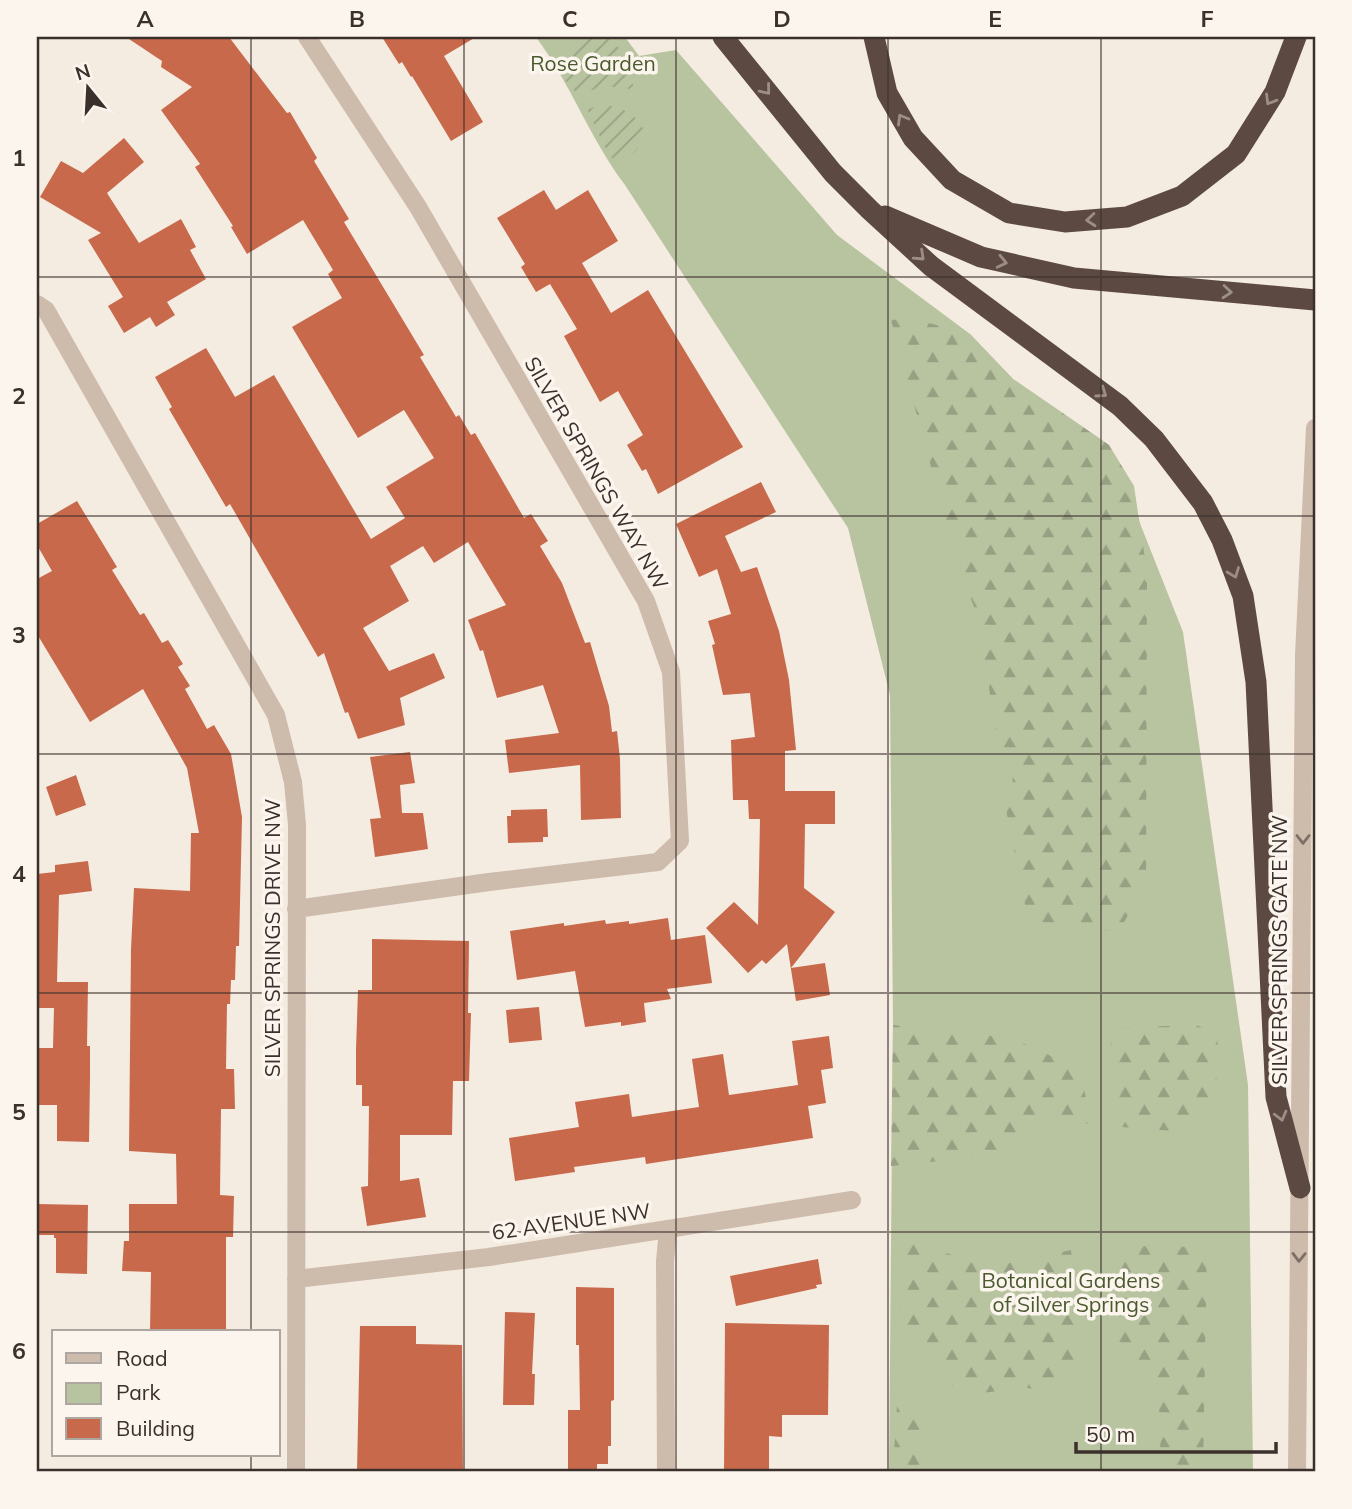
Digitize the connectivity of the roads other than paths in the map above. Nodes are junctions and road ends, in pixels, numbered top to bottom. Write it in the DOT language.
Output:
graph roads {
  1 [pos="307,37"];
  2 [pos="723,37"];
  3 [pos="874,37"];
  4 [pos="1296,37"];
  5 [pos="870,210"];
  6 [pos="1315,300"];
  7 [pos="37,304"];
  8 [pos="1315,428"];
  9 [pos="296,909"];
  10 [pos="1300,1188"];
  11 [pos="852,1200"];
  12 [pos="668,1230"];
  13 [pos="296,1279"];
  14 [pos="296,1472"];
  15 [pos="666,1472"];
  16 [pos="1297,1472"];
  1 -- 9 [label="street, SILVER SPRINGS WAY NW"];
  2 -- 5 [label="highway, one-way"];
  4 -- 3 [label="highway, one-way"];
  5 -- 6 [label="highway, one-way"];
  5 -- 10 [label="highway, one-way"];
  7 -- 9 [label="street, SILVER SPRINGS DRIVE NW"];
  8 -- 10 [label="street, SILVER SPRINGS GATE NW, one-way"];
  9 -- 13 [label="street, SILVER SPRINGS DRIVE NW"];
  10 -- 16 [label="street, SILVER SPRINGS GATE NW, one-way"];
  11 -- 12 [label="street, 62 AVENUE NW"];
  12 -- 13 [label="street, 62 AVENUE NW"];
  12 -- 15 [label="street"];
  13 -- 14 [label="street, SILVER SPRINGS DRIVE NW"];
}
